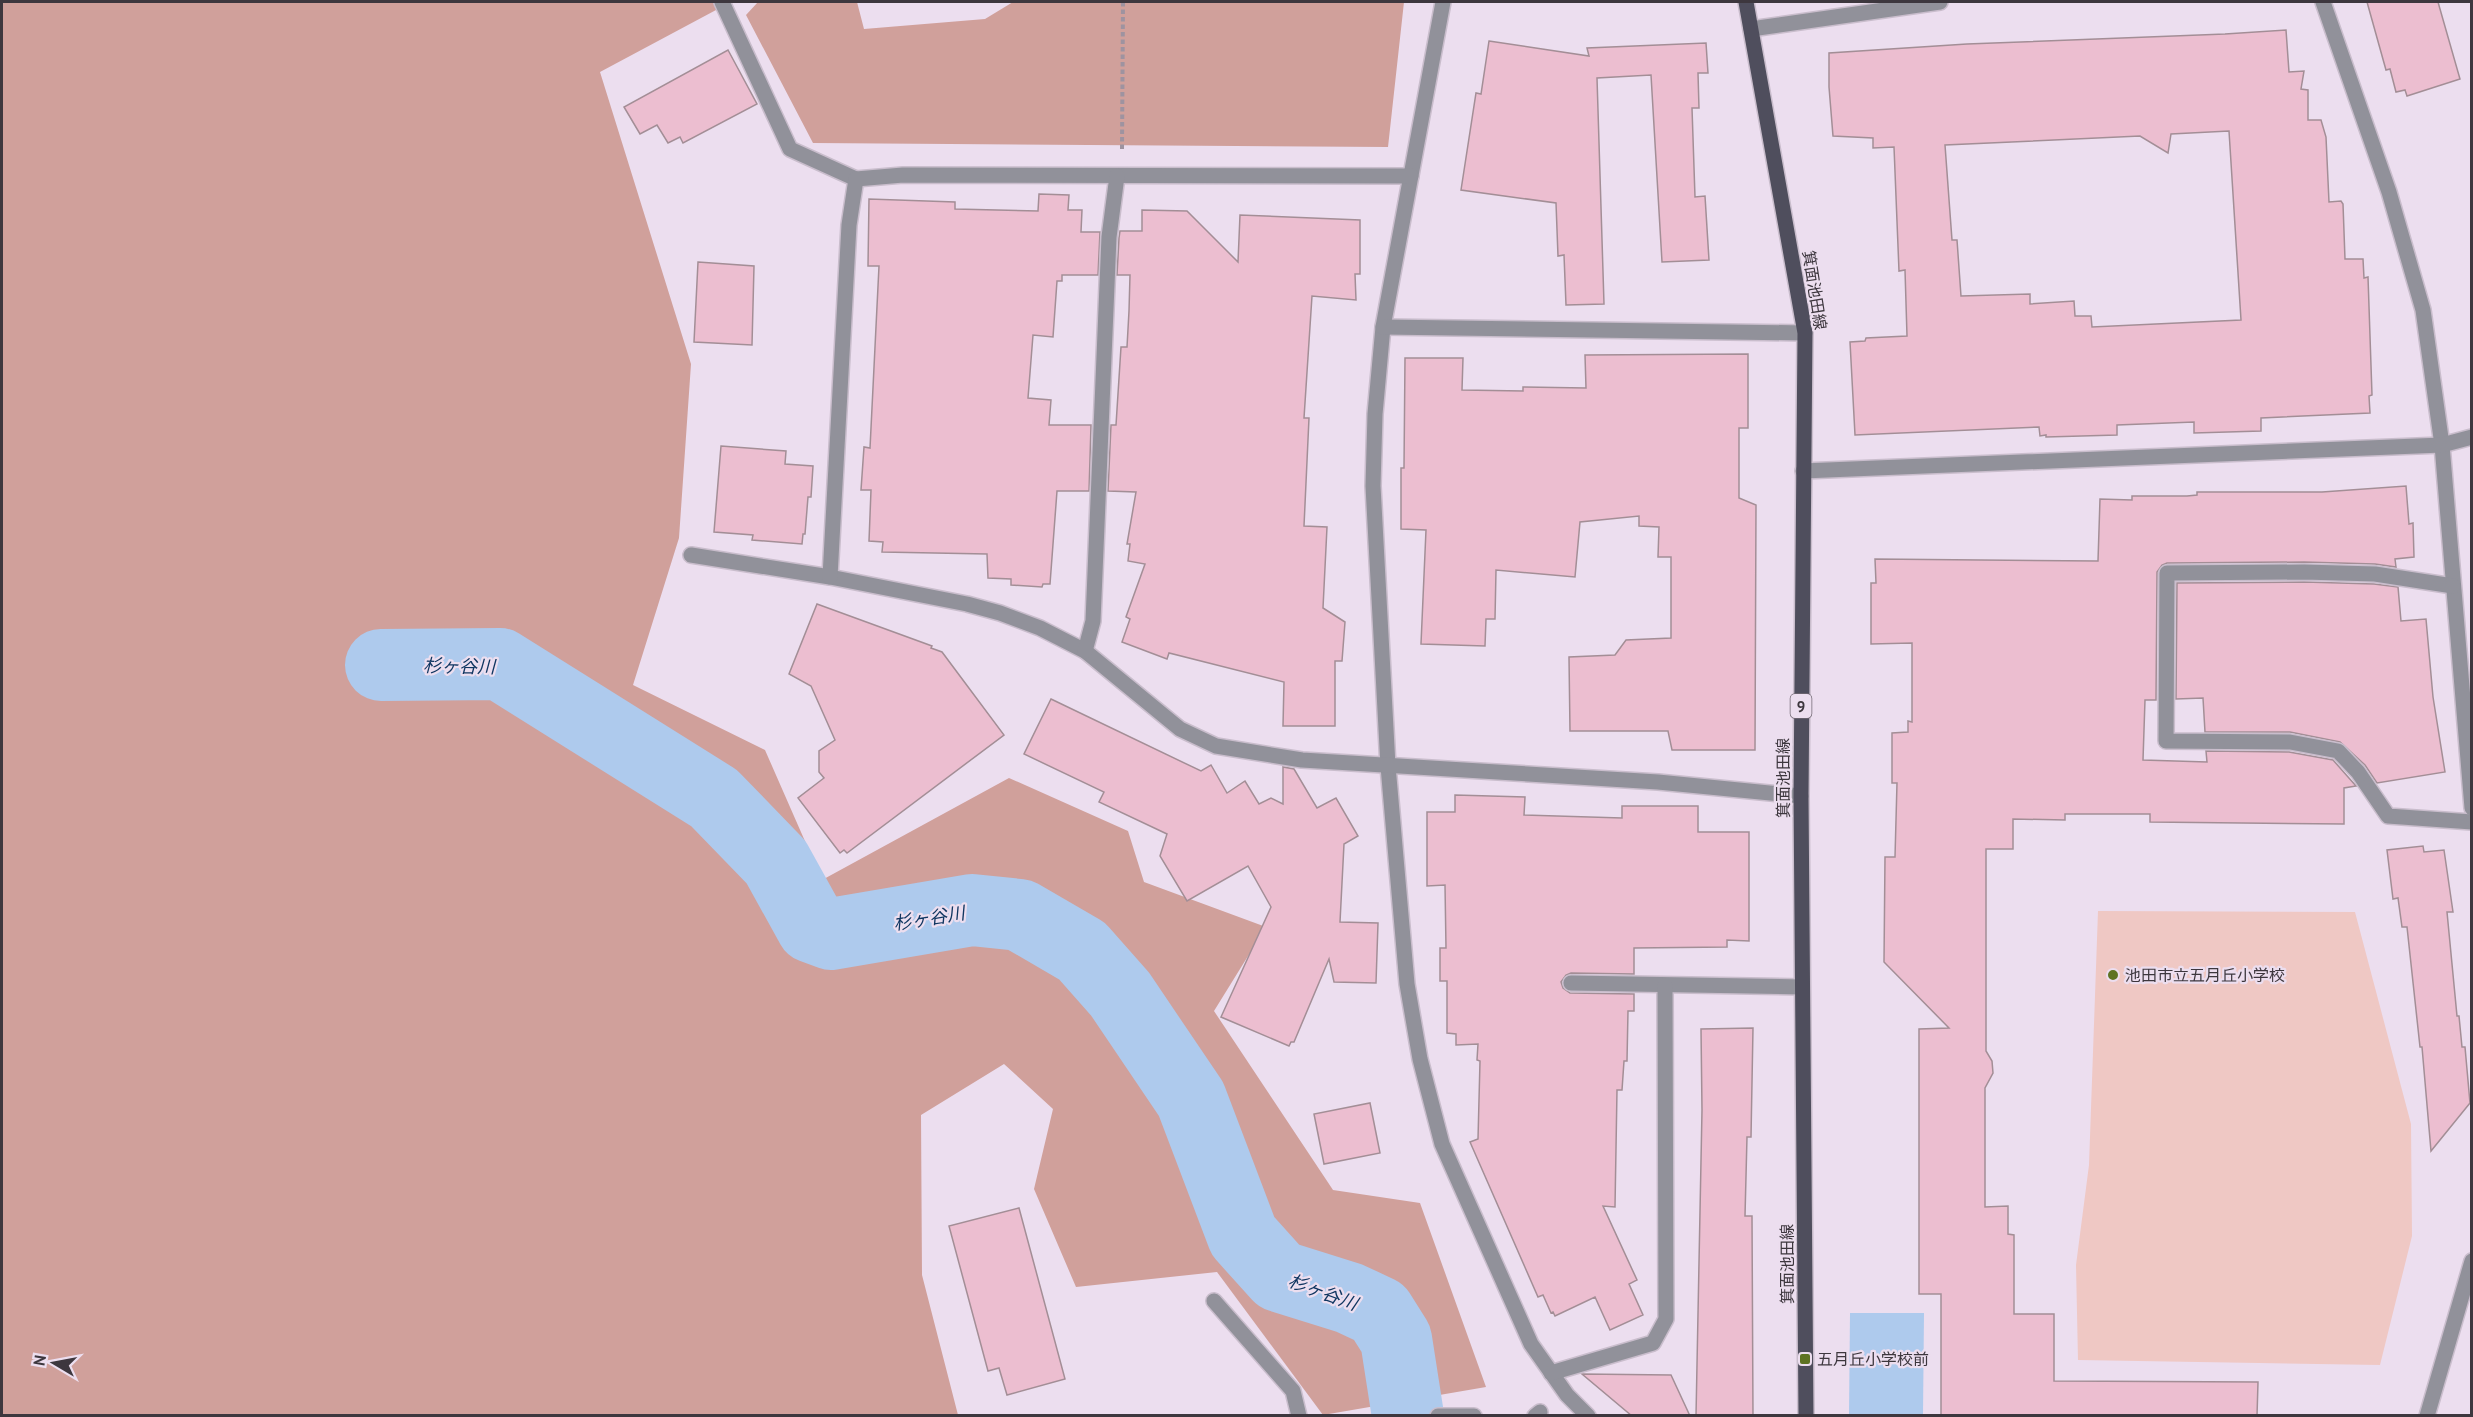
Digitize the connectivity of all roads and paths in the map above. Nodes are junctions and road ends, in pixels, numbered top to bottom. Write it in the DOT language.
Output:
graph roads {
  1 [pos="722,2"];
  2 [pos="1124,2"];
  3 [pos="1443,2"];
  4 [pos="1746,2"];
  5 [pos="1940,2"];
  6 [pos="2323,2"];
  7 [pos="1751,29"];
  8 [pos="1117,176"];
  9 [pos="1411,176"];
  10 [pos="856,179"];
  11 [pos="1383,327"];
  12 [pos="1805,333"];
  13 [pos="2472,437"];
  14 [pos="2442,445"];
  15 [pos="1803,471"];
  16 [pos="691,555"];
  17 [pos="830,578"];
  18 [pos="2453,586"];
  19 [pos="1085,651"];
  20 [pos="1388,766"];
  21 [pos="1801,796"];
  22 [pos="2472,808"];
  23 [pos="2472,822"];
  24 [pos="1571,983"];
  25 [pos="1665,986"];
  26 [pos="1802,987"];
  27 [pos="2472,1262"];
  28 [pos="1214,1301"];
  29 [pos="1551,1372"];
  30 [pos="1440,1415"];
  31 [pos="1299,1416"];
  32 [pos="1474,1416"];
  33 [pos="1588,1416"];
  34 [pos="1806,1416"];
  35 [pos="2427,1416"];
  1 -- 10 [label="street"];
  2 -- 8 [label="path"];
  3 -- 9 [label="street"];
  4 -- 7 [label="main road, 箕面池田線 / 9"];
  5 -- 7 [label="street"];
  6 -- 14 [label="street"];
  7 -- 12 [label="main road, 箕面池田線 / 9"];
  8 -- 9 [label="street"];
  8 -- 10 [label="street"];
  8 -- 19 [label="street"];
  9 -- 11 [label="street"];
  10 -- 17 [label="street"];
  11 -- 12 [label="street"];
  11 -- 20 [label="street"];
  12 -- 15 [label="main road, 箕面池田線 / 9"];
  13 -- 14 [label="street"];
  14 -- 15 [label="street"];
  14 -- 18 [label="street"];
  15 -- 21 [label="main road, 箕面池田線 / 9"];
  16 -- 17 [label="street"];
  17 -- 19 [label="street"];
  18 -- 22 [label="street"];
  18 -- 23 [label="street"];
  19 -- 20 [label="street"];
  20 -- 21 [label="street"];
  20 -- 29 [label="street"];
  21 -- 26 [label="main road, 箕面池田線 / 9"];
  24 -- 25 [label="street"];
  25 -- 26 [label="street"];
  25 -- 29 [label="street"];
  26 -- 34 [label="main road, 箕面池田線 / 9"];
  27 -- 35 [label="street"];
  28 -- 31 [label="street"];
  29 -- 33 [label="street"];
  30 -- 32 [label="street"];
}
